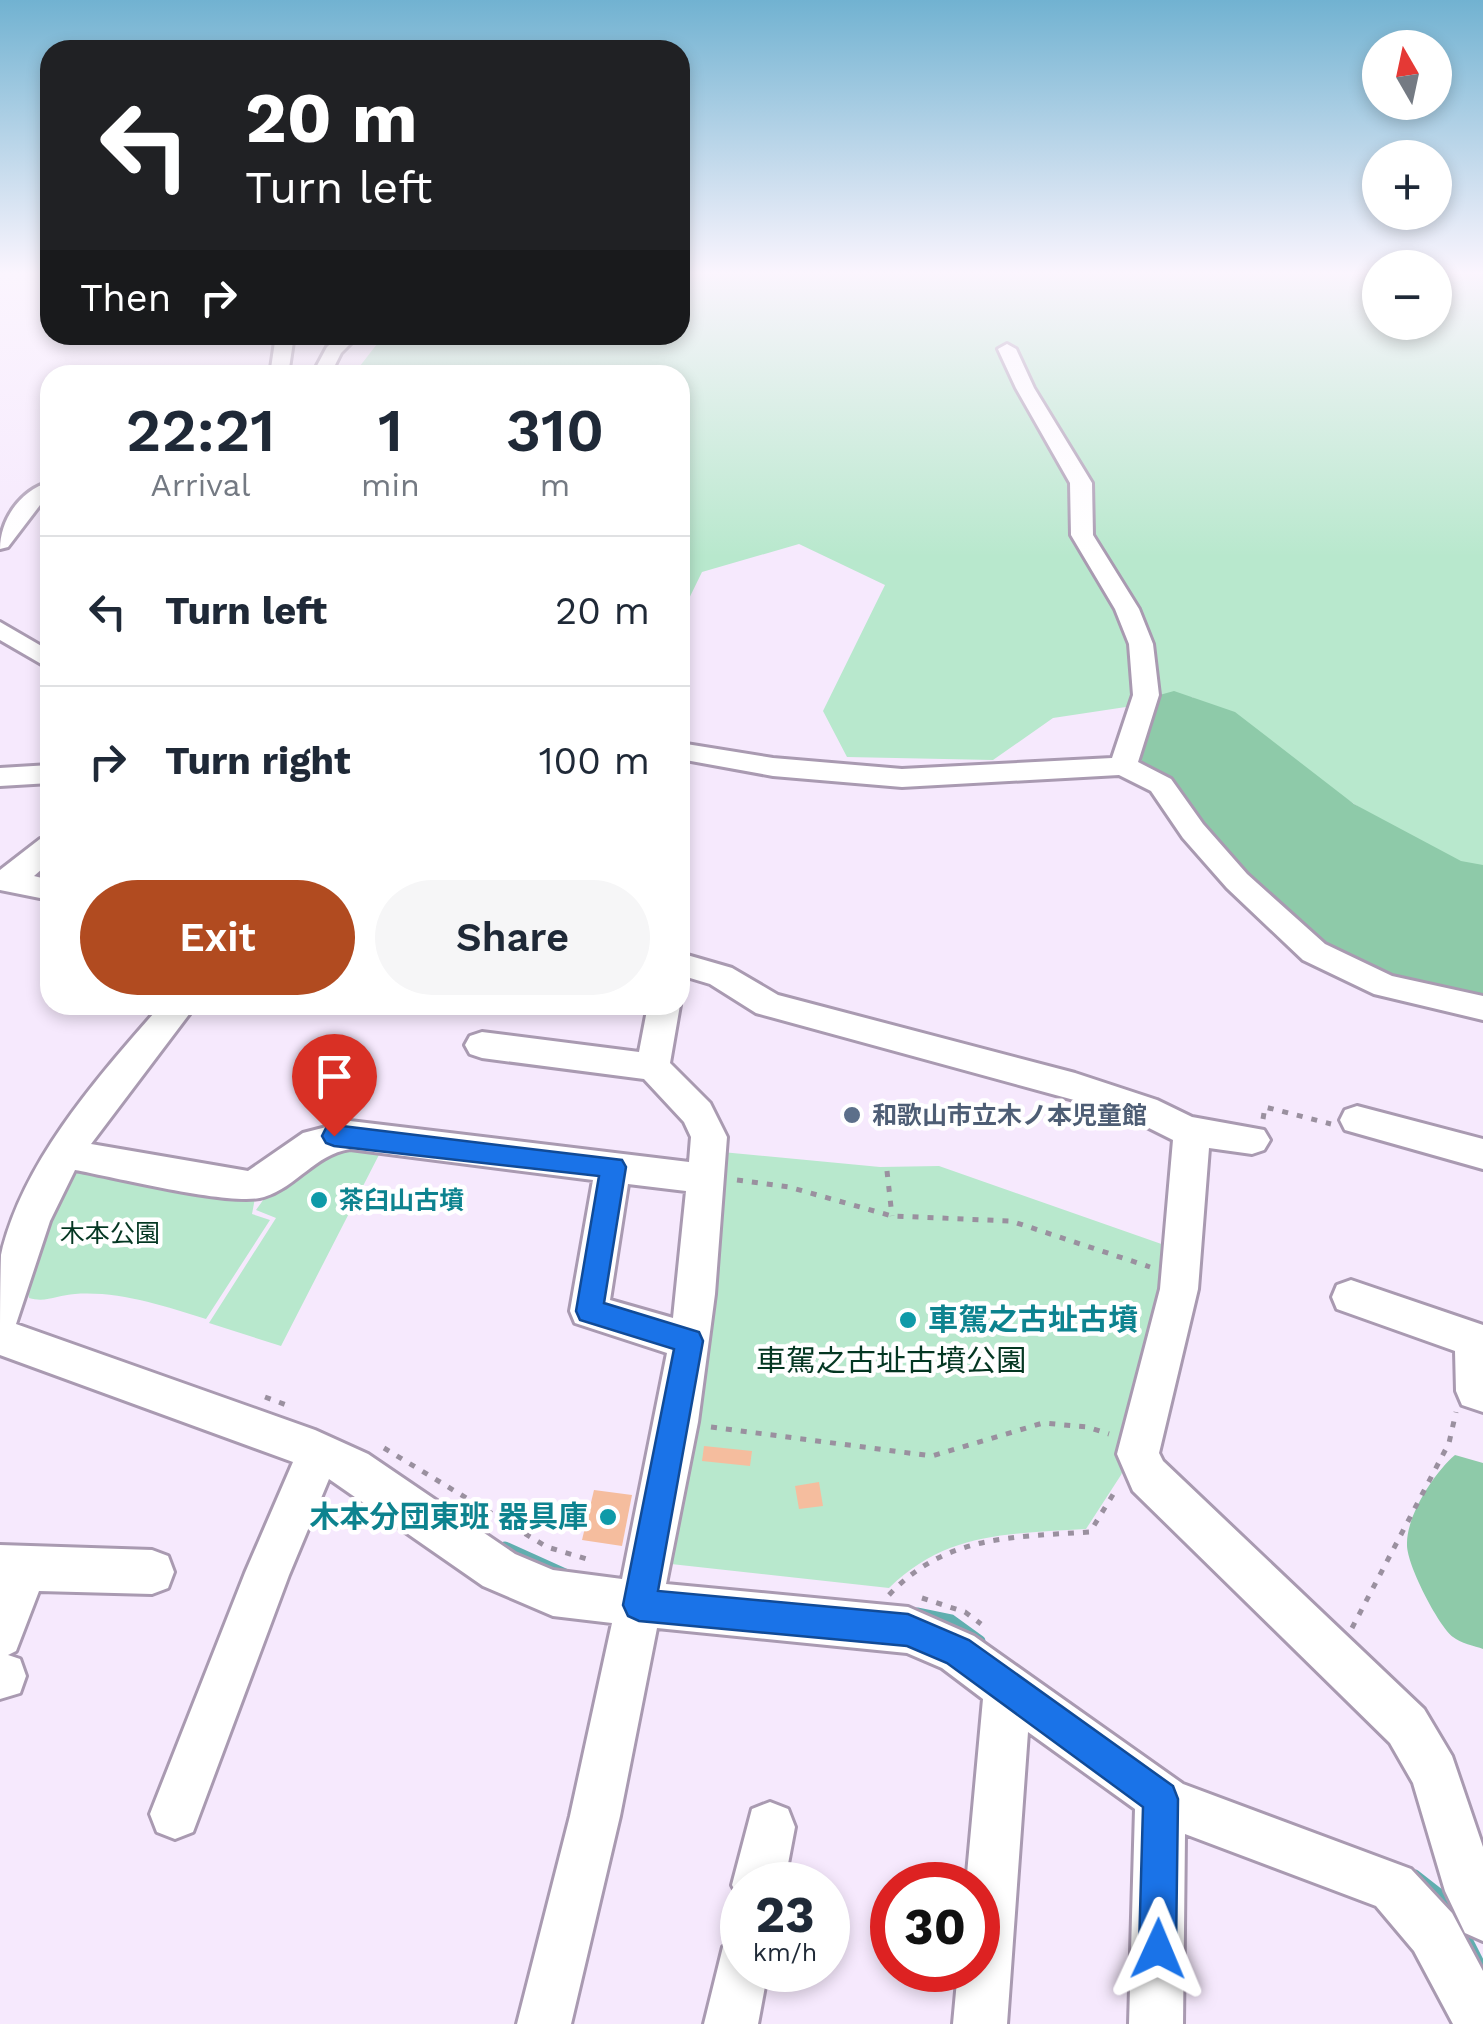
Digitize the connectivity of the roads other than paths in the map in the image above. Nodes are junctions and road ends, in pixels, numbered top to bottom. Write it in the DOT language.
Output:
graph roads {
  1 [pos="1016,367"];
  2 [pos="40,495"];
  3 [pos="0,542"];
  4 [pos="0,629"];
  5 [pos="40,655"];
  6 [pos="690,753"];
  7 [pos="1123,766"];
  8 [pos="40,775"];
  9 [pos="0,777"];
  10 [pos="40,854"];
  11 [pos="5,880"];
  12 [pos="40,888"];
  13 [pos="690,967"];
  14 [pos="1483,1008"];
  15 [pos="171,1015"];
  16 [pos="662,1015"];
  17 [pos="482,1045"];
  18 [pos="652,1067"];
  19 [pos="1357,1120"];
  20 [pos="1187,1131"];
  21 [pos="1252,1140"];
  22 [pos="66,1154"];
  23 [pos="1483,1154"];
  24 [pos="613,1167"];
  25 [pos="708,1179"];
  26 [pos="1351,1298"];
  27 [pos="6,1306"];
  28 [pos="0,1337"];
  29 [pos="689,1341"];
  30 [pos="1480,1390"];
  31 [pos="319,1454"];
  32 [pos="12,1567"];
  33 [pos="152,1572"];
  34 [pos="639,1605"];
  35 [pos="1,1662"];
  36 [pos="1008,1689"];
  37 [pos="1160,1799"];
  38 [pos="175,1814"];
  39 [pos="770,1828"];
  40 [pos="763,1862"];
  41 [pos="1482,1911"];
  42 [pos="737,1992"];
  43 [pos="544,2024"];
  44 [pos="731,2024"];
  45 [pos="980,2024"];
  46 [pos="1156,2024"];
  47 [pos="1482,2024"];
  1 -- 7 [label="street"];
  2 -- 3 [label="street"];
  4 -- 5 [label="street"];
  6 -- 7 [label="street"];
  7 -- 14 [label="street"];
  8 -- 9 [label="street"];
  10 -- 11 [label="street"];
  11 -- 12 [label="street"];
  13 -- 20 [label="street"];
  15 -- 22 [label="street"];
  16 -- 18 [label="street"];
  17 -- 18 [label="street"];
  18 -- 25 [label="street"];
  19 -- 23 [label="street"];
  20 -- 21 [label="street"];
  20 -- 41 [label="street"];
  22 -- 24 [label="street"];
  22 -- 27 [label="street"];
  24 -- 25 [label="street"];
  24 -- 29 [label="street"];
  25 -- 29 [label="street"];
  26 -- 30 [label="street"];
  28 -- 31 [label="street"];
  29 -- 34 [label="street"];
  31 -- 34 [label="street"];
  31 -- 38 [label="street"];
  32 -- 33 [label="street"];
  32 -- 35 [label="street"];
  34 -- 36 [label="street"];
  34 -- 43 [label="street"];
  36 -- 37 [label="street"];
  36 -- 45 [label="street"];
  37 -- 46 [label="street"];
  37 -- 47 [label="street"];
  39 -- 40 [label="street"];
  42 -- 44 [label="street"];
}
